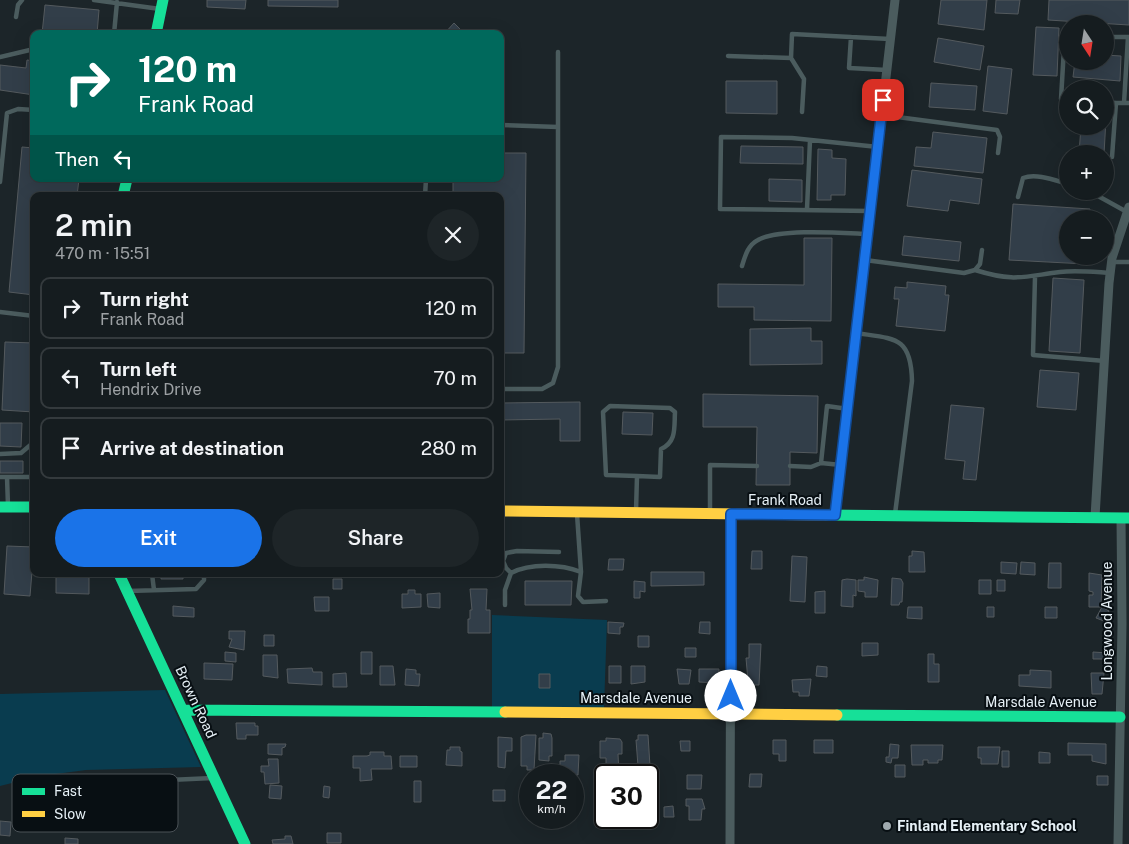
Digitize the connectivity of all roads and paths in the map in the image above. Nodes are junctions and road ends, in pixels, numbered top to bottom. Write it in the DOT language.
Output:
graph roads {
  1 [pos="22,0"];
  2 [pos="94,0"];
  3 [pos="895,0"];
  4 [pos="117,2"];
  5 [pos="162,5"];
  6 [pos="16,17"];
  7 [pos="114,30"];
  8 [pos="157,30"];
  9 [pos="851,37"];
  10 [pos="1114,37"];
  11 [pos="1129,37"];
  12 [pos="890,39"];
  13 [pos="30,50"];
  14 [pos="558,52"];
  15 [pos="728,56"];
  16 [pos="0,57"];
  17 [pos="791,58"];
  18 [pos="887,70"];
  19 [pos="1116,102"];
  20 [pos="1127,103"];
  21 [pos="30,110"];
  22 [pos="802,112"];
  23 [pos="882,115"];
  24 [pos="504,125"];
  25 [pos="558,127"];
  26 [pos="810,140"];
  27 [pos="1113,145"];
  28 [pos="878,146"];
  29 [pos="998,152"];
  30 [pos="0,182"];
  31 [pos="1059,182"];
  32 [pos="1018,197"];
  33 [pos="1108,200"];
  34 [pos="807,209"];
  35 [pos="1128,209"];
  36 [pos="870,211"];
  37 [pos="868,234"];
  38 [pos="982,250"];
  39 [pos="1114,255"];
  40 [pos="865,260"];
  41 [pos="1114,262"];
  42 [pos="1129,262"];
  43 [pos="1111,265"];
  44 [pos="742,266"];
  45 [pos="975,270"];
  46 [pos="1110,273"];
  47 [pos="1035,277"];
  48 [pos="0,312"];
  49 [pos="30,316"];
  50 [pos="856,333"];
  51 [pos="1104,361"];
  52 [pos="504,389"];
  53 [pos="848,409"];
  54 [pos="30,445"];
  55 [pos="0,454"];
  56 [pos="821,463"];
  57 [pos="757,466"];
  58 [pos="790,466"];
  59 [pos="841,466"];
  60 [pos="637,476"];
  61 [pos="0,477"];
  62 [pos="7,477"];
  63 [pos="30,477"];
  64 [pos="4,507"];
  65 [pos="30,507"];
  66 [pos="504,511"];
  67 [pos="577,512"];
  68 [pos="636,513"];
  69 [pos="710,514"];
  70 [pos="731,514"];
  71 [pos="835,515"];
  72 [pos="895,515"];
  73 [pos="1095,517"];
  74 [pos="1125,518"];
  75 [pos="559,552"];
  76 [pos="504,558"];
  77 [pos="504,563"];
  78 [pos="581,572"];
  79 [pos="511,573"];
  80 [pos="120,577"];
  81 [pos="152,577"];
  82 [pos="204,577"];
  83 [pos="154,590"];
  84 [pos="127,591"];
  85 [pos="606,601"];
  86 [pos="505,606"];
  87 [pos="183,710"];
  88 [pos="731,714"];
  89 [pos="1120,717"];
  90 [pos="214,778"];
  91 [pos="178,780"];
  92 [pos="245,844"];
  93 [pos="730,844"];
  94 [pos="1118,844"];
  1 -- 6 [label="lane"];
  2 -- 4 [label="lane"];
  3 -- 12 [label="street"];
  4 -- 5 [label="lane"];
  4 -- 7 [label="lane"];
  5 -- 8 [label="main road"];
  9 -- 12 [label="lane"];
  9 -- 17 [label="lane"];
  9 -- 18 [label="lane"];
  10 -- 11 [label="lane"];
  11 -- 20 [label="lane"];
  12 -- 18 [label="street"];
  13 -- 16 [label="lane"];
  14 -- 25 [label="lane"];
  15 -- 17 [label="lane"];
  17 -- 22 [label="lane"];
  18 -- 23 [label="street"];
  19 -- 20 [label="lane"];
  19 -- 27 [label="lane"];
  21 -- 30 [label="lane"];
  23 -- 28 [label="street"];
  23 -- 29 [label="lane"];
  24 -- 25 [label="lane"];
  25 -- 52 [label="lane"];
  26 -- 28 [label="lane"];
  26 -- 34 [label="lane"];
  26 -- 34 [label="lane"];
  28 -- 36 [label="street"];
  31 -- 32 [label="lane"];
  33 -- 35 [label="lane"];
  34 -- 36 [label="lane"];
  35 -- 39 [label="street"];
  36 -- 37 [label="street"];
  37 -- 40 [label="street"];
  37 -- 44 [label="lane"];
  38 -- 45 [label="lane"];
  40 -- 45 [label="lane"];
  40 -- 50 [label="street"];
  41 -- 42 [label="lane"];
  43 -- 46 [label="street"];
  45 -- 47 [label="lane"];
  46 -- 47 [label="lane"];
  46 -- 51 [label="street"];
  47 -- 51 [label="lane"];
  48 -- 49 [label="lane"];
  50 -- 53 [label="street"];
  50 -- 72 [label="lane"];
  51 -- 73 [label="street"];
  53 -- 56 [label="lane"];
  53 -- 59 [label="street"];
  54 -- 55 [label="lane"];
  56 -- 58 [label="lane"];
  56 -- 59 [label="lane"];
  57 -- 69 [label="lane"];
  59 -- 71 [label="street"];
  60 -- 60 [label="lane"];
  60 -- 68 [label="lane"];
  61 -- 62 [label="lane"];
  62 -- 63 [label="lane"];
  62 -- 64 [label="lane"];
  64 -- 65 [label="main road"];
  66 -- 67 [label="main road, Frank Road"];
  67 -- 68 [label="main road, Frank Road"];
  67 -- 78 [label="lane"];
  68 -- 69 [label="main road, Frank Road"];
  69 -- 70 [label="main road, Frank Road"];
  70 -- 71 [label="main road, Frank Road"];
  70 -- 88 [label="street"];
  71 -- 72 [label="main road, Frank Road"];
  72 -- 73 [label="main road, Frank Road"];
  73 -- 74 [label="main road, Frank Road"];
  74 -- 89 [label="street, Longwood Avenue"];
  75 -- 76 [label="lane"];
  77 -- 79 [label="lane"];
  78 -- 79 [label="lane"];
  78 -- 85 [label="lane"];
  79 -- 86 [label="lane"];
  80 -- 84 [label="main road, Brown Road"];
  81 -- 83 [label="lane"];
  82 -- 83 [label="lane"];
  83 -- 84 [label="lane"];
  84 -- 87 [label="main road, Brown Road"];
  87 -- 88 [label="main road, Marsdale Avenue"];
  87 -- 90 [label="main road, Brown Road"];
  88 -- 89 [label="main road, Marsdale Avenue"];
  88 -- 93 [label="street"];
  89 -- 94 [label="street, Longwood Avenue"];
  90 -- 91 [label="lane"];
  90 -- 92 [label="main road, Brown Road"];
}
